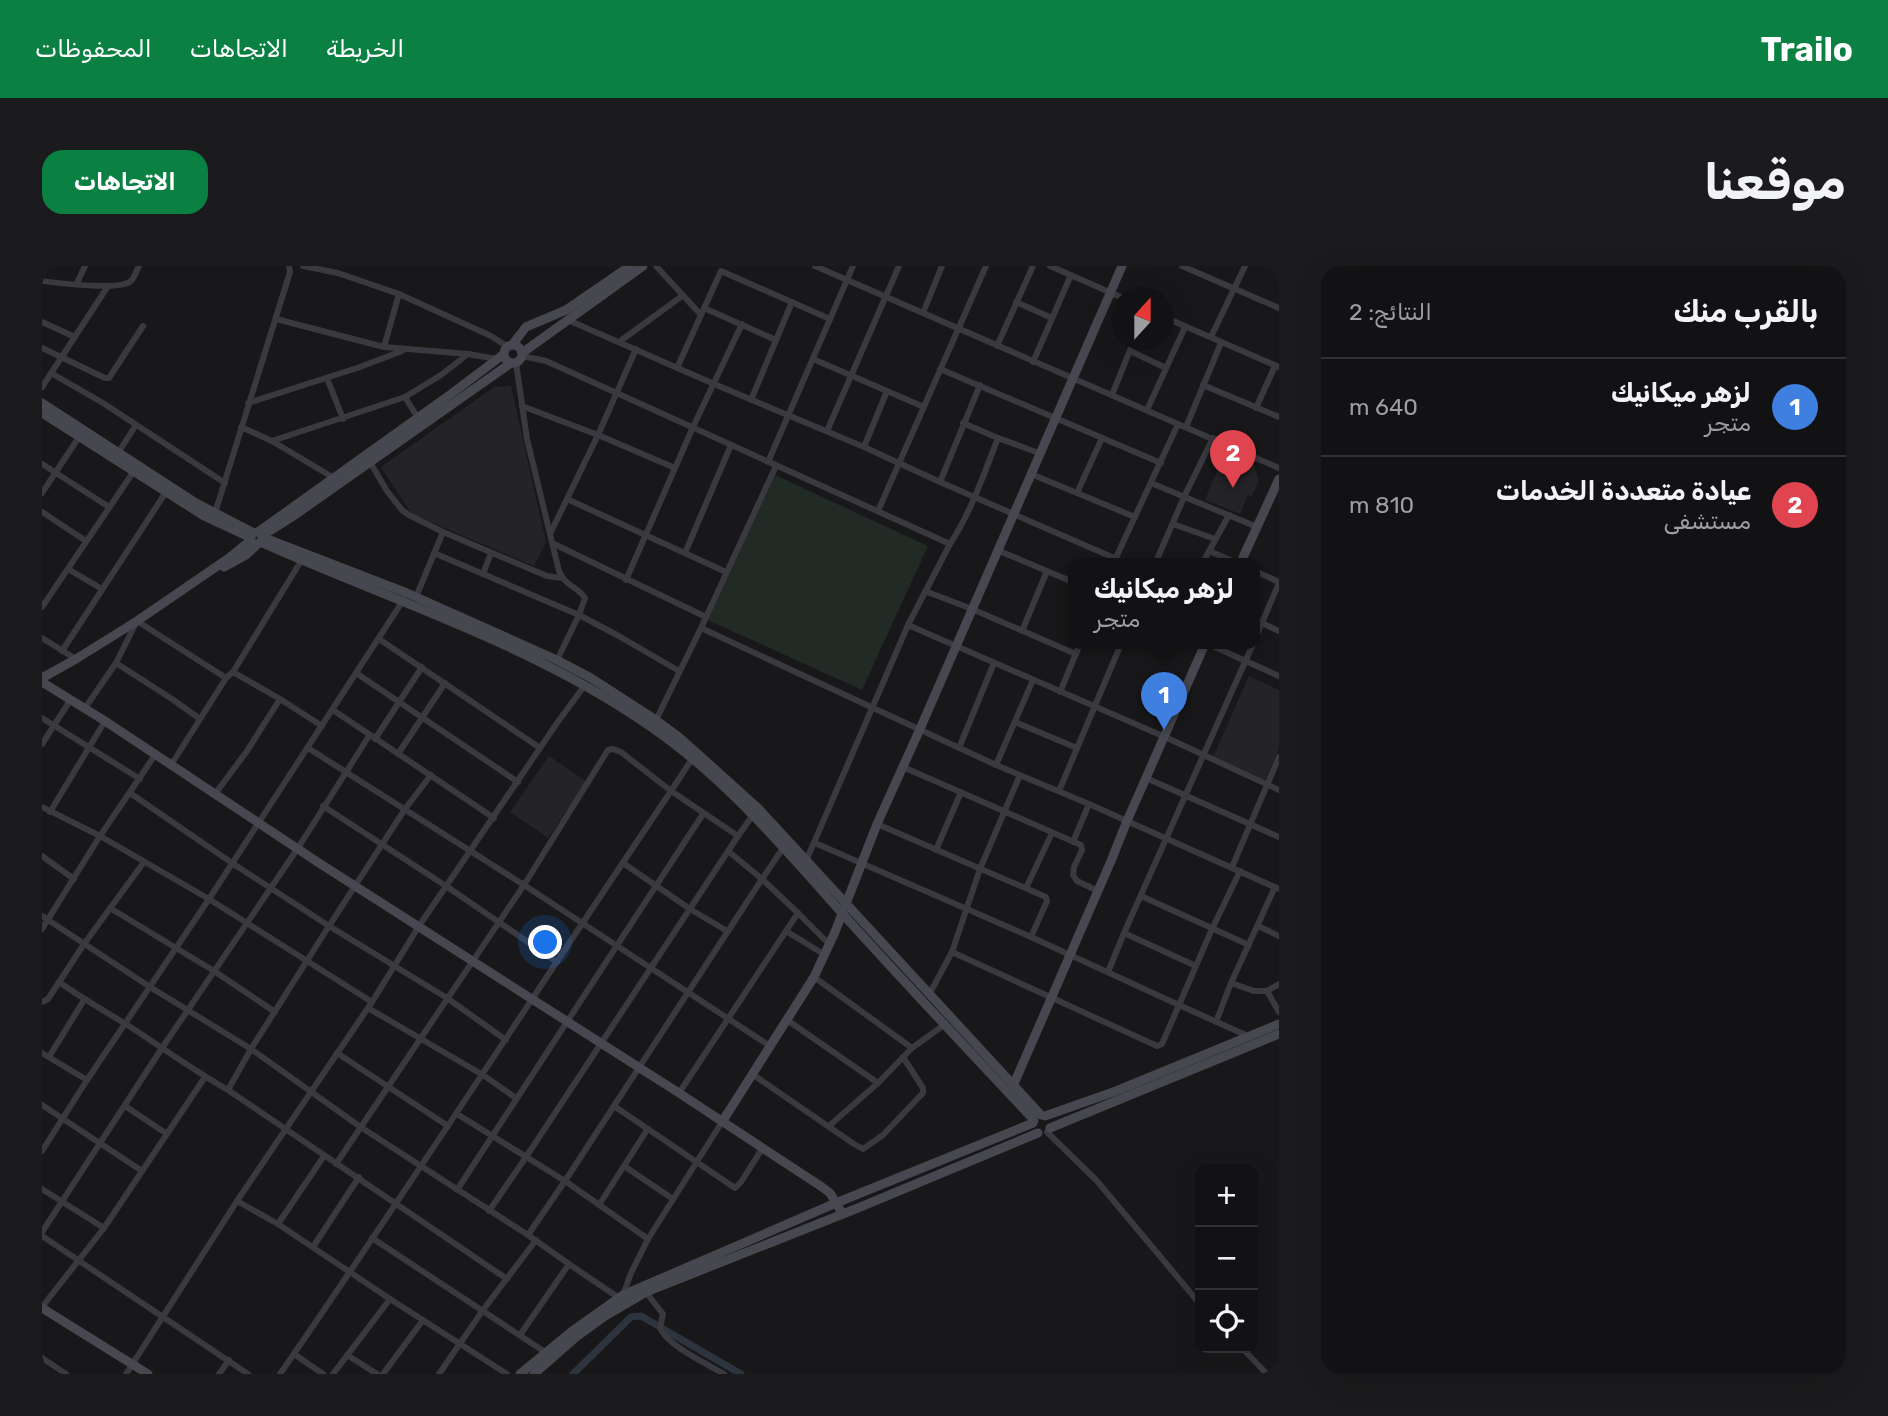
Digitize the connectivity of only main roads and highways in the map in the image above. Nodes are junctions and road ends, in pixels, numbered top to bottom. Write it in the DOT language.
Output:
graph roads {
  1 [pos="629,266"];
  2 [pos="643,266"];
  3 [pos="1122,266"];
  4 [pos="506,351"];
  5 [pos="518,358"];
  6 [pos="42,402"];
  7 [pos="42,413"];
  8 [pos="1279,479"];
  9 [pos="257,538"];
  10 [pos="1243,558"];
  11 [pos="409,597"];
  12 [pos="1205,649"];
  13 [pos="42,680"];
  14 [pos="588,682"];
  15 [pos="755,812"];
  16 [pos="844,908"];
  17 [pos="1279,1024"];
  18 [pos="1279,1034"];
  19 [pos="1013,1086"];
  20 [pos="1038,1119"];
  21 [pos="722,1122"];
  22 [pos="1045,1131"];
  23 [pos="830,1193"];
  24 [pos="850,1197"];
  25 [pos="836,1203"];
  26 [pos="858,1208"];
  27 [pos="842,1213"];
  28 [pos="644,1290"];
  29 [pos="42,1308"];
  30 [pos="148,1374"];
  31 [pos="520,1374"];
  32 [pos="534,1374"];
  1 -- 4 [label="main road"];
  2 -- 5 [label="main road"];
  3 -- 16 [label="main road"];
  4 -- 5 [label="main road"];
  4 -- 5 [label="main road"];
  4 -- 9 [label="main road"];
  5 -- 9 [label="main road"];
  6 -- 9 [label="main road"];
  7 -- 9 [label="main road"];
  8 -- 10 [label="main road"];
  9 -- 11 [label="main road"];
  9 -- 11 [label="main road"];
  9 -- 13 [label="main road"];
  11 -- 14 [label="main road"];
  11 -- 14 [label="main road"];
  12 -- 19 [label="main road"];
  13 -- 21 [label="main road"];
  14 -- 15 [label="main road"];
  14 -- 15 [label="main road"];
  15 -- 16 [label="main road"];
  15 -- 16 [label="main road"];
  16 -- 19 [label="main road"];
  16 -- 20 [label="main road"];
  16 -- 21 [label="main road"];
  17 -- 20 [label="main road"];
  18 -- 22 [label="main road"];
  19 -- 20 [label="main road"];
  20 -- 22 [label="main road"];
  20 -- 22 [label="main road"];
  20 -- 24 [label="main road"];
  21 -- 23 [label="main road"];
  22 -- 26 [label="main road"];
  23 -- 24 [label="main road"];
  23 -- 25 [label="main road"];
  24 -- 25 [label="main road"];
  24 -- 26 [label="main road"];
  25 -- 27 [label="main road"];
  25 -- 28 [label="main road"];
  26 -- 27 [label="main road"];
  27 -- 28 [label="main road"];
  28 -- 31 [label="main road"];
  28 -- 32 [label="main road"];
  29 -- 30 [label="main road"];
}
